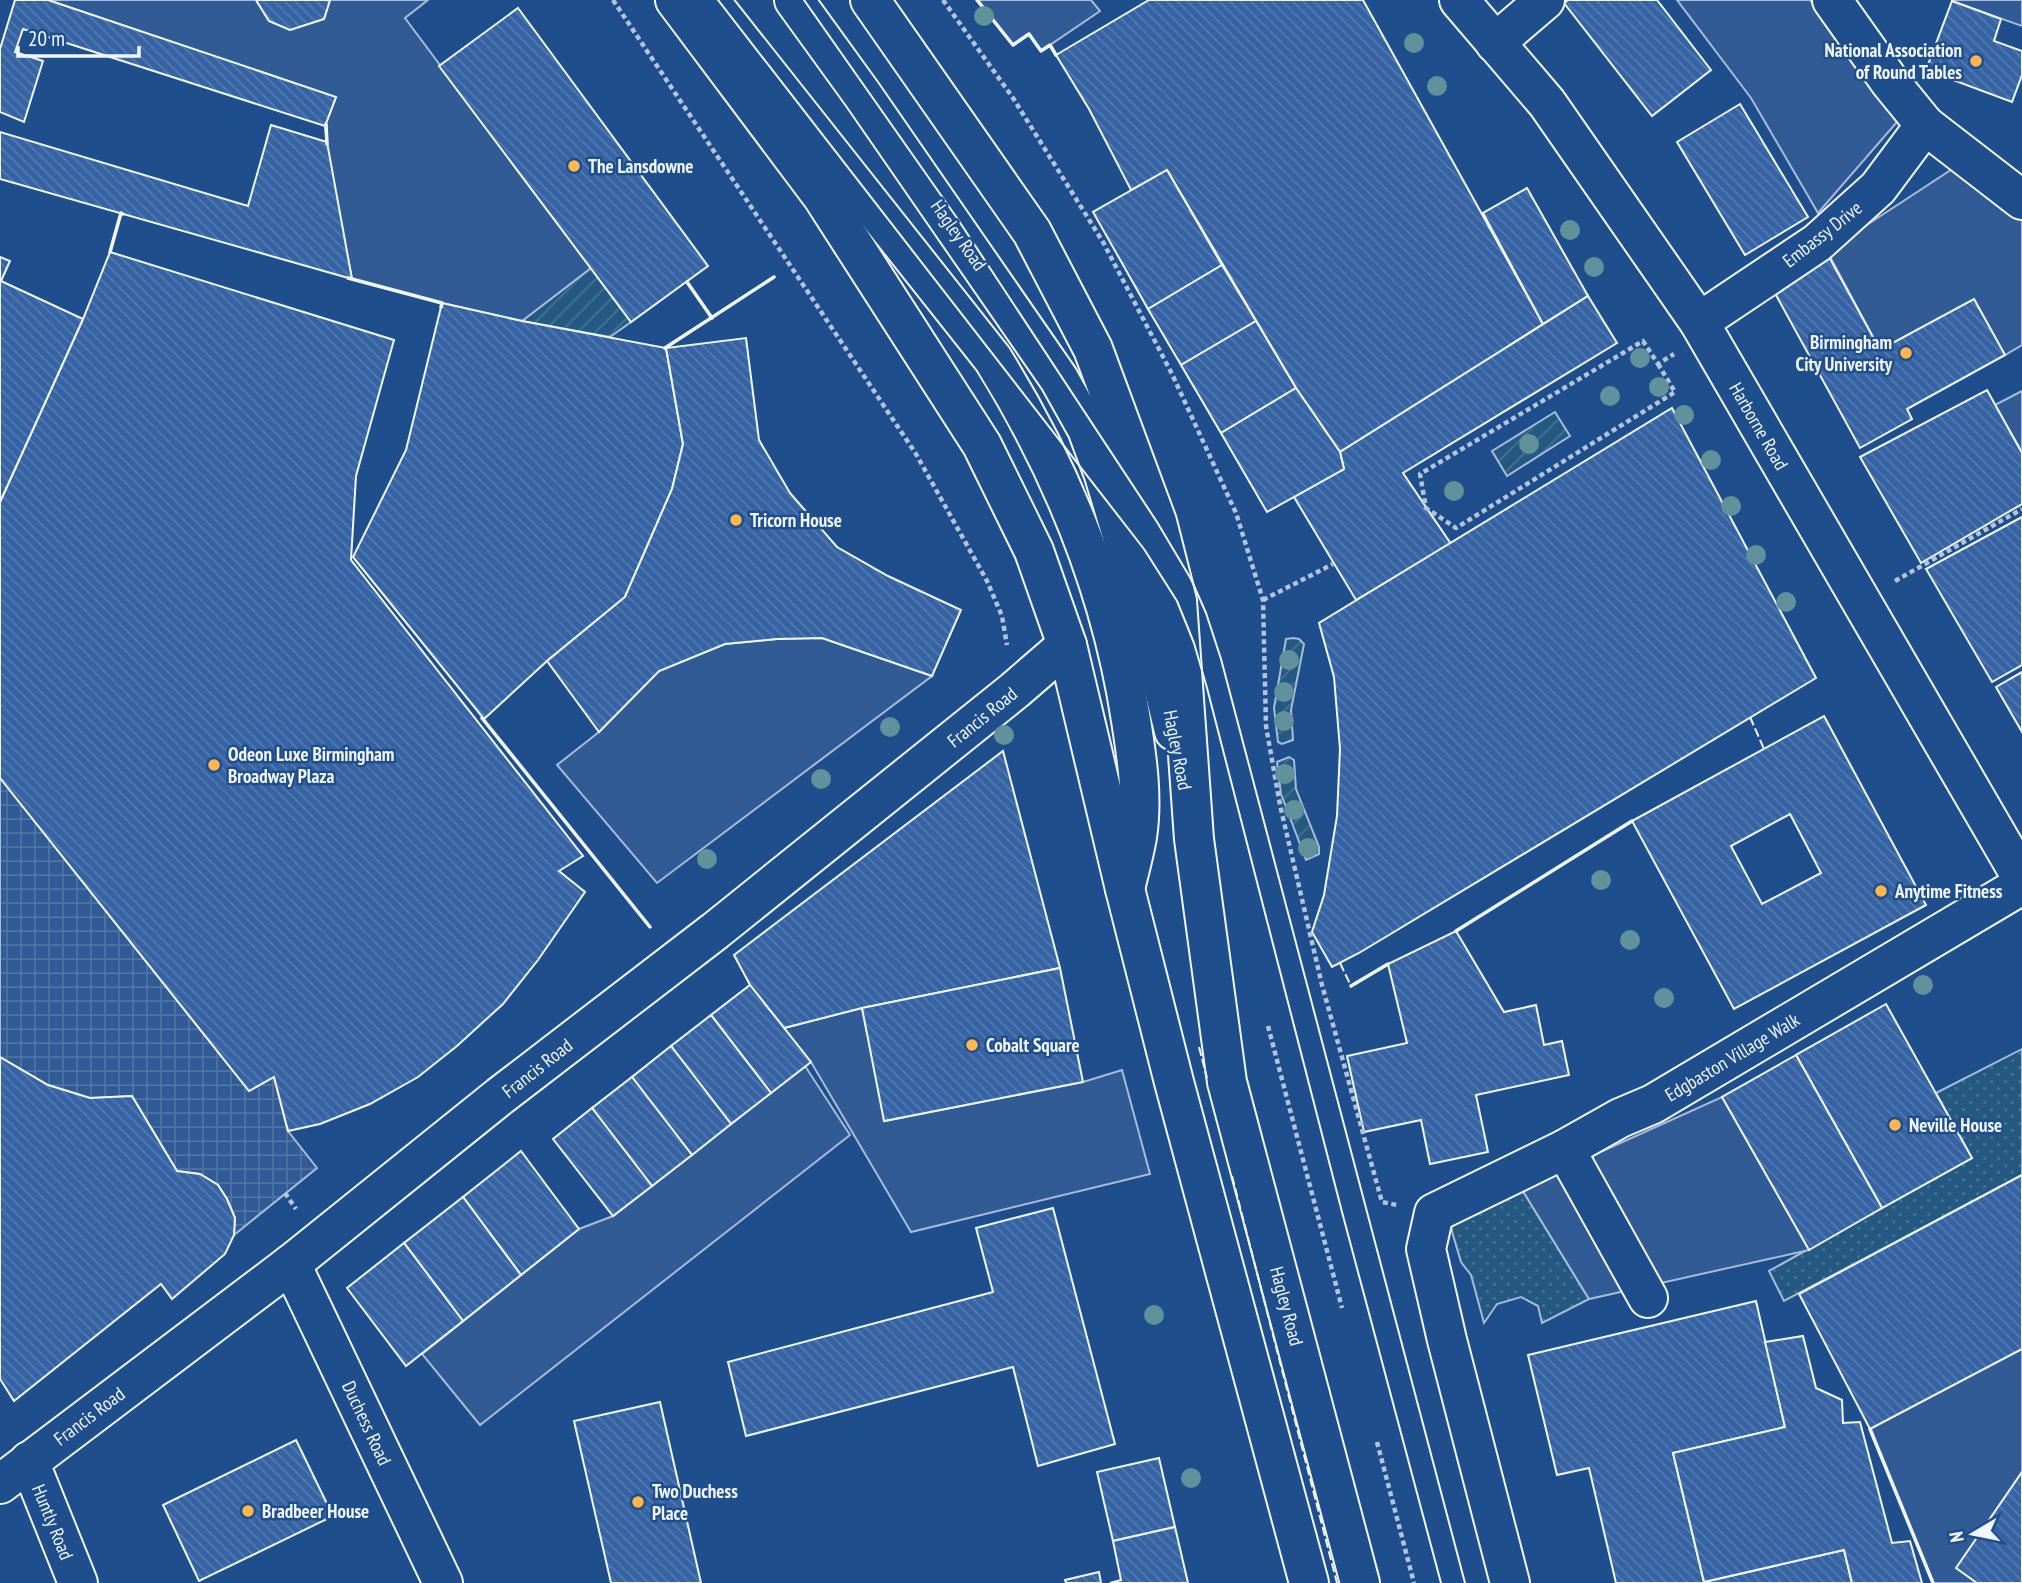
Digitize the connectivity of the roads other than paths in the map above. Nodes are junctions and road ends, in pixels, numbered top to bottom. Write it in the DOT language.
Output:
graph roads {
  1 [pos="675,0"];
  2 [pos="709,0"];
  3 [pos="794,0"];
  4 [pos="870,0"];
  5 [pos="1459,0"];
  6 [pos="1545,0"];
  7 [pos="1832,0"];
  8 [pos="1495,43"];
  9 [pos="1925,125"];
  10 [pos="2022,200"];
  11 [pos="1691,335"];
  12 [pos="1067,645"];
  13 [pos="1194,839"];
  14 [pos="2022,878"];
  15 [pos="2022,885"];
  16 [pos="1125,889"];
  17 [pos="1565,1149"];
  18 [pos="291,1264"];
  19 [pos="1648,1298"];
  20 [pos="14,1472"];
  21 [pos="78,1583"];
  22 [pos="443,1583"];
  23 [pos="1309,1583"];
  24 [pos="1360,1583"];
  25 [pos="1510,1583"];
  1 -- 12 [label="main road"];
  2 -- 16 [label="main road"];
  3 -- 13 [label="main road, Hagley Road"];
  4 -- 13 [label="main road"];
  5 -- 8 [label="main road, Harborne Road"];
  6 -- 8 [label="main road"];
  7 -- 9 [label="main road"];
  8 -- 11 [label="main road, Harborne Road"];
  9 -- 10 [label="main road"];
  9 -- 11 [label="main road, Embassy Drive"];
  11 -- 14 [label="main road, Harborne Road"];
  12 -- 16 [label="main road"];
  12 -- 18 [label="main road, Francis Road"];
  13 -- 24 [label="main road, Hagley Road"];
  15 -- 17 [label="main road, Edgbaston Village Walk"];
  16 -- 23 [label="main road"];
  17 -- 19 [label="main road"];
  17 -- 25 [label="main road, Edgbaston Village Walk"];
  18 -- 20 [label="main road, Francis Road"];
  18 -- 22 [label="main road, Duchess Road"];
  20 -- 21 [label="main road, Huntly Road"];
}
